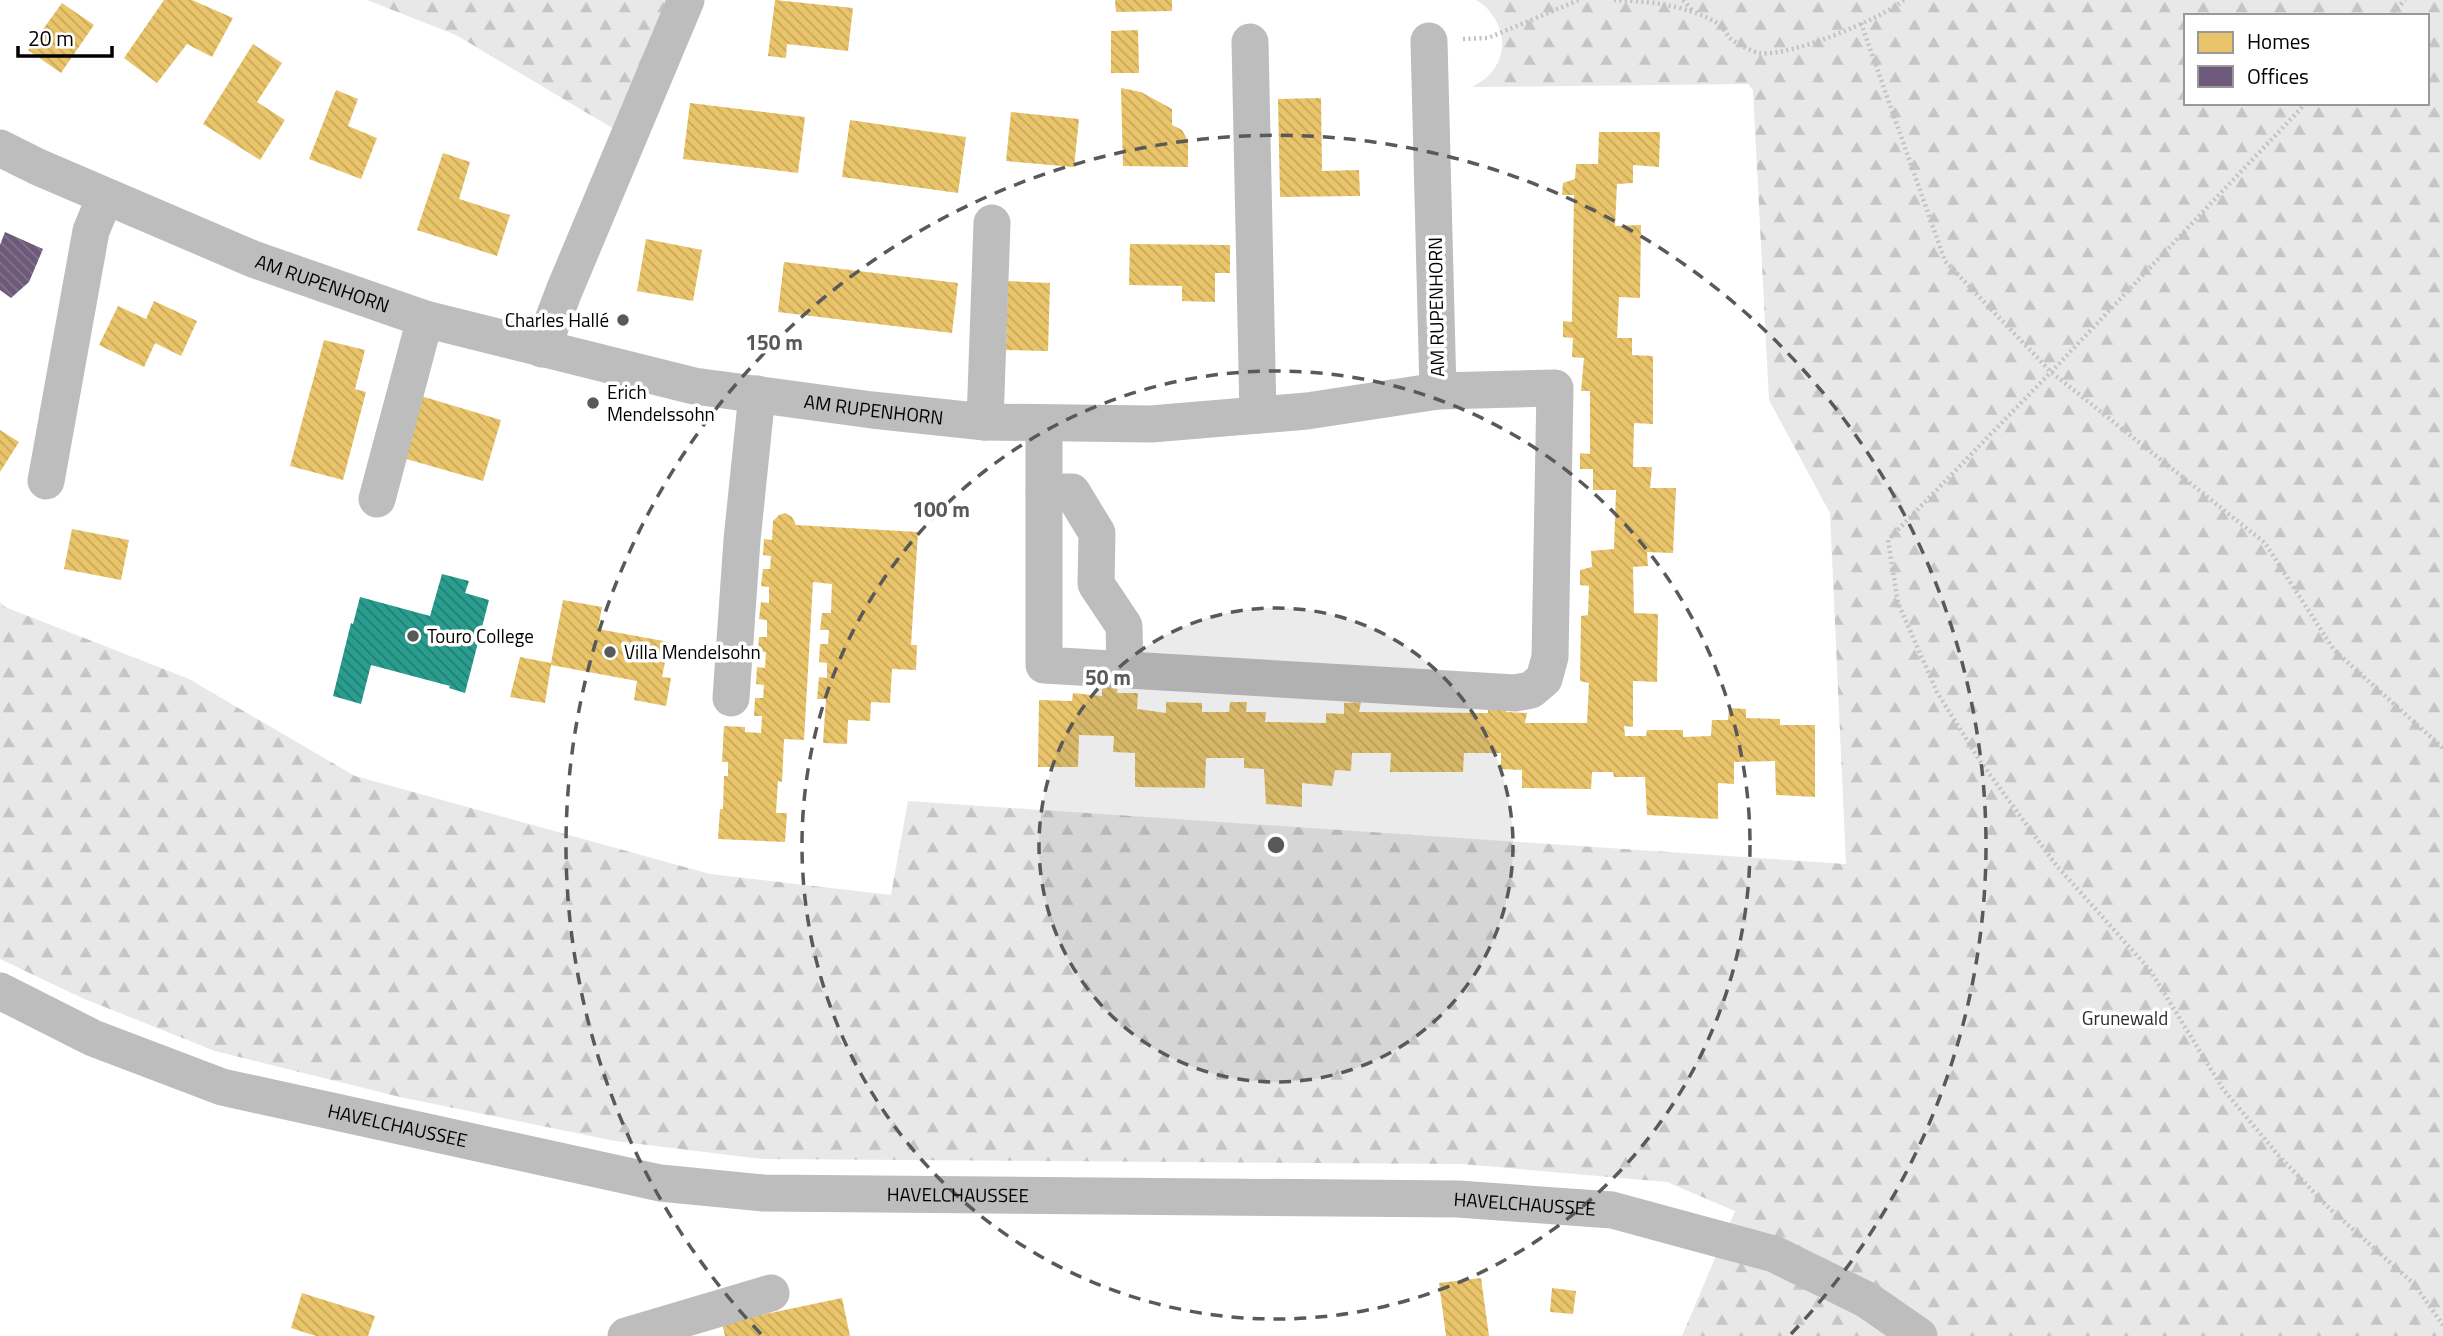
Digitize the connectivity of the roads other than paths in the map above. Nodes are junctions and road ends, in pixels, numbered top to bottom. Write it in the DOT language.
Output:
graph roads {
  1 [pos="686,0"];
  2 [pos="1429,41"];
  3 [pos="1250,42"];
  4 [pos="0,148"];
  5 [pos="106,197"];
  6 [pos="992,223"];
  7 [pos="425,319"];
  8 [pos="542,349"];
  9 [pos="1438,391"];
  10 [pos="757,394"];
  11 [pos="1258,415"];
  12 [pos="985,422"];
  13 [pos="1044,423"];
  14 [pos="46,481"];
  15 [pos="1044,492"];
  16 [pos="377,499"];
  17 [pos="1125,668"];
  18 [pos="731,698"];
  19 [pos="0,991"];
  20 [pos="771,1293"];
  21 [pos="626,1336"];
  22 [pos="1919,1336"];
  1 -- 8 [label="street"];
  2 -- 9 [label="street, AM RUPENHORN"];
  3 -- 11 [label="street"];
  4 -- 5 [label="street, AM RUPENHORN"];
  5 -- 7 [label="street, AM RUPENHORN"];
  5 -- 14 [label="street"];
  6 -- 12 [label="street"];
  7 -- 8 [label="street, AM RUPENHORN"];
  7 -- 16 [label="street"];
  8 -- 10 [label="street, AM RUPENHORN"];
  9 -- 11 [label="street, AM RUPENHORN"];
  9 -- 17 [label="street"];
  10 -- 12 [label="street, AM RUPENHORN"];
  10 -- 18 [label="street"];
  11 -- 13 [label="street, AM RUPENHORN"];
  12 -- 13 [label="street, AM RUPENHORN"];
  13 -- 15 [label="street"];
  15 -- 17 [label="street"];
  15 -- 17 [label="street"];
  19 -- 22 [label="street, HAVELCHAUSSEE"];
  20 -- 21 [label="street"];
}
